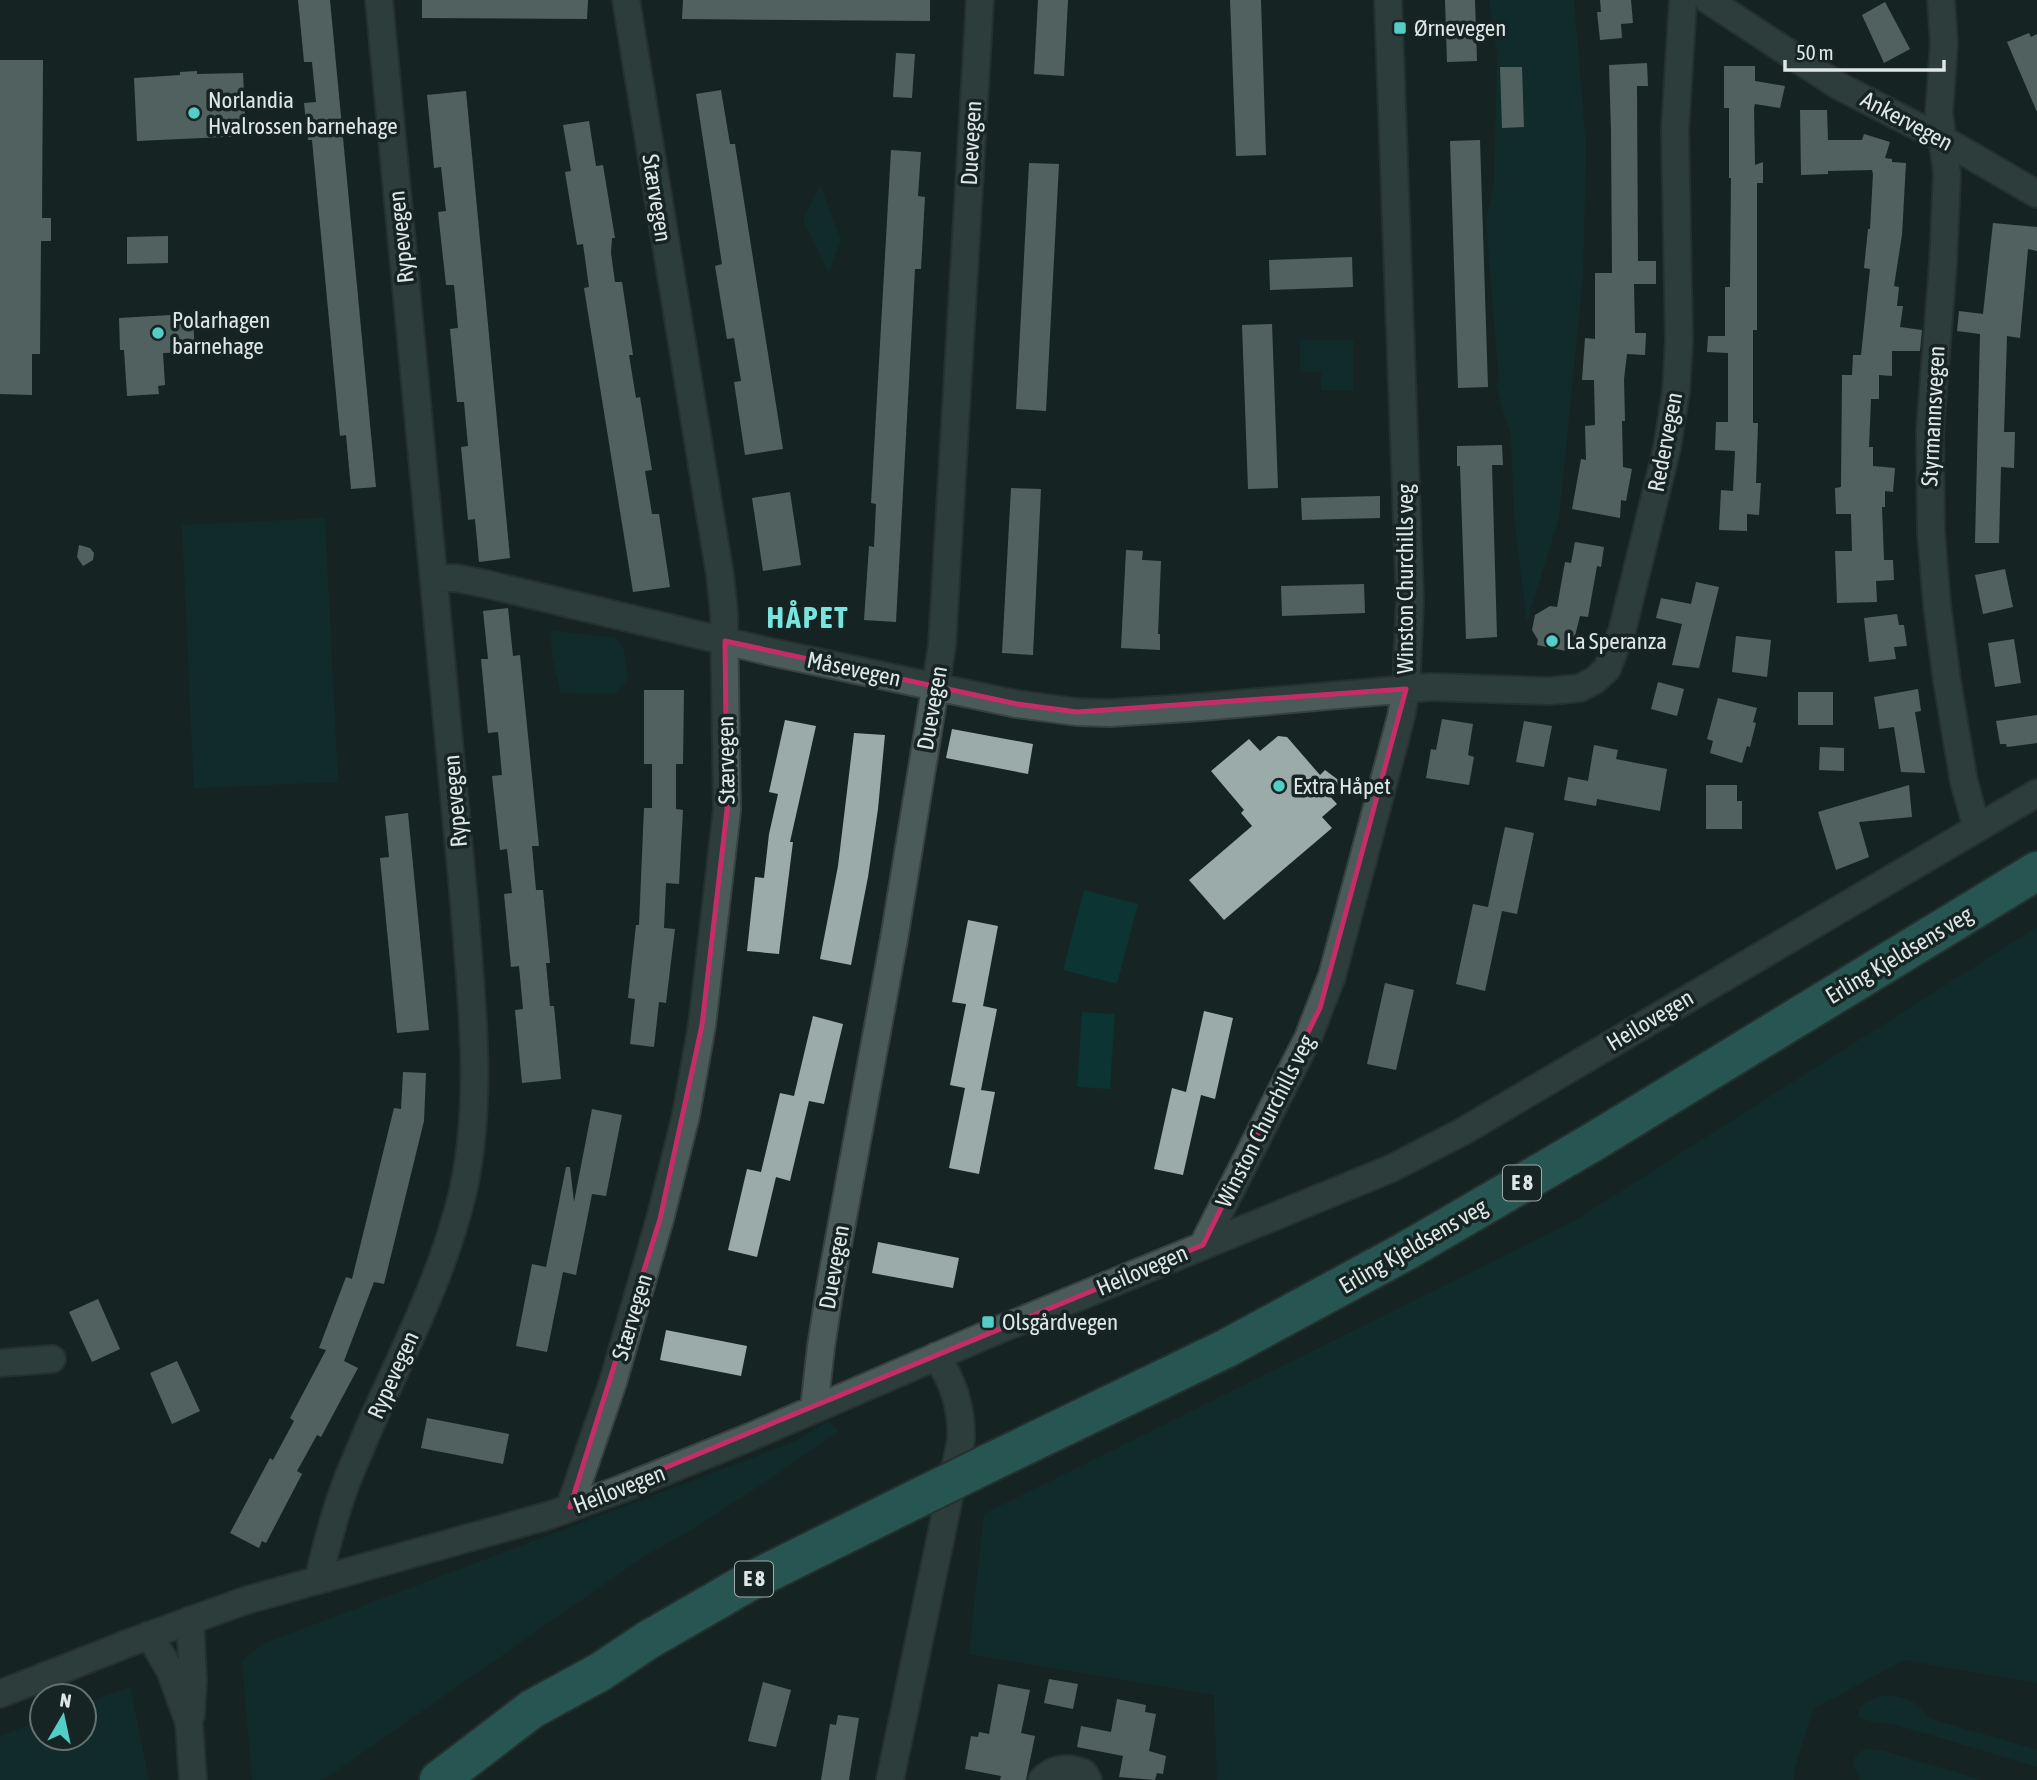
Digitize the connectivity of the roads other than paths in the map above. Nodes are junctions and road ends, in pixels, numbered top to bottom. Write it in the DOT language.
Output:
graph roads {
  1 [pos="379,0"];
  2 [pos="626,0"];
  3 [pos="979,0"];
  4 [pos="1388,0"];
  5 [pos="1683,0"];
  6 [pos="1708,0"];
  7 [pos="1941,0"];
  8 [pos="1944,140"];
  9 [pos="2037,194"];
  10 [pos="434,579"];
  11 [pos="725,641"];
  12 [pos="935,687"];
  13 [pos="1406,689"];
  14 [pos="2037,793"];
  15 [pos="1977,828"];
  16 [pos="2037,871"];
  17 [pos="1203,1245"];
  18 [pos="936,1356"];
  19 [pos="52,1359"];
  20 [pos="0,1363"];
  21 [pos="814,1409"];
  22 [pos="570,1507"];
  23 [pos="321,1578"];
  24 [pos="190,1620"];
  25 [pos="149,1635"];
  26 [pos="600,1672"];
  27 [pos="0,1694"];
  28 [pos="189,1723"];
  29 [pos="193,1780"];
  30 [pos="439,1780"];
  31 [pos="472,1780"];
  32 [pos="890,1780"];
  33 [pos="1042,1780"];
  34 [pos="1088,1780"];
  1 -- 10 [label="street, Rypevegen"];
  2 -- 11 [label="street, Stærvegen"];
  3 -- 12 [label="street, Duevegen"];
  4 -- 13 [label="street, Winston Churchills veg"];
  5 -- 13 [label="street, Redervegen"];
  6 -- 8 [label="street, Ankervegen"];
  7 -- 8 [label="street, Styrmannsvegen"];
  8 -- 9 [label="street, Ankervegen"];
  8 -- 15 [label="street, Styrmannsvegen"];
  10 -- 11 [label="street, Måsevegen"];
  10 -- 23 [label="street, Rypevegen"];
  11 -- 12 [label="street, Måsevegen"];
  11 -- 22 [label="street, Stærvegen"];
  12 -- 13 [label="street, Måsevegen"];
  12 -- 21 [label="street, Duevegen"];
  13 -- 17 [label="street, Winston Churchills veg"];
  14 -- 15 [label="street, Heilovegen"];
  15 -- 17 [label="street, Heilovegen"];
  16 -- 26 [label="highway, Erling Kjeldsens veg / E 8, bridge"];
  17 -- 18 [label="street, Heilovegen"];
  18 -- 21 [label="street, Heilovegen"];
  18 -- 32 [label="street"];
  19 -- 20 [label="street"];
  21 -- 22 [label="street, Heilovegen"];
  22 -- 23 [label="street, Heilovegen"];
  23 -- 24 [label="street, Heilovegen"];
  24 -- 25 [label="street, Heilovegen"];
  24 -- 28 [label="street"];
  25 -- 27 [label="street, Heilovegen"];
  25 -- 28 [label="street"];
  26 -- 30 [label="highway, E 8"];
  26 -- 31 [label="highway, E 8"];
  28 -- 29 [label="street"];
  33 -- 34 [label="street"];
}
